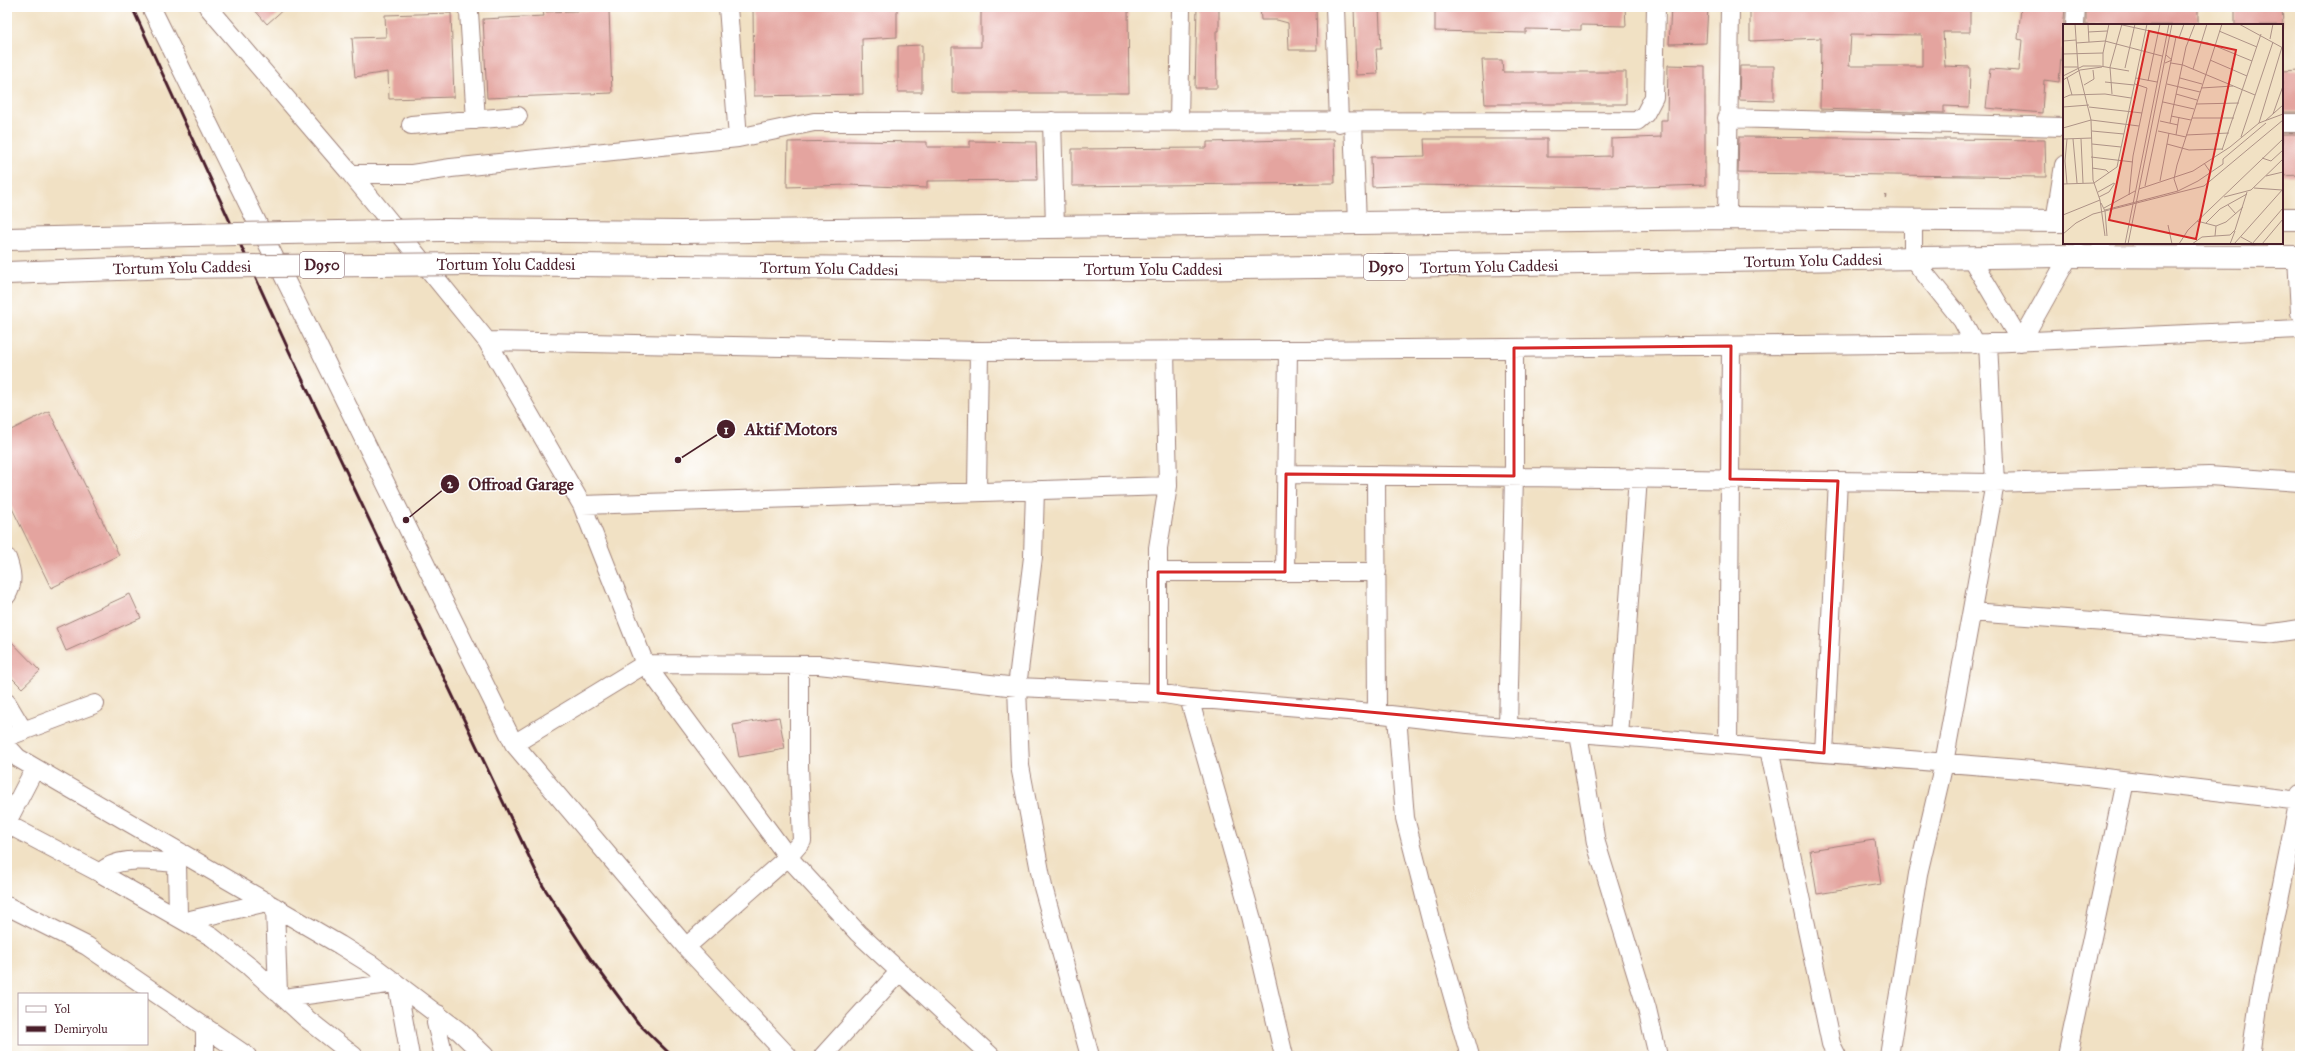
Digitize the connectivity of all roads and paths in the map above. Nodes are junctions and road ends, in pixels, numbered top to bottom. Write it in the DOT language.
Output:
graph roads {
  1 [pos="151,7"];
  2 [pos="208,7"];
  3 [pos="466,7"];
  4 [pos="728,7"];
  5 [pos="1181,7"];
  6 [pos="1336,7"];
  7 [pos="1656,7"];
  8 [pos="1730,7"];
  9 [pos="2076,7"];
  10 [pos="2075,24"];
  11 [pos="518,116"];
  12 [pos="1727,118"];
  13 [pos="476,120"];
  14 [pos="1052,121"];
  15 [pos="1179,122"];
  16 [pos="1346,123"];
  17 [pos="2283,123"];
  18 [pos="2300,123"];
  19 [pos="411,125"];
  20 [pos="2063,127"];
  21 [pos="738,138"];
  22 [pos="351,174"];
  23 [pos="2063,179"];
  24 [pos="1727,218"];
  25 [pos="2283,219"];
  26 [pos="2300,219"];
  27 [pos="1913,220"];
  28 [pos="2060,221"];
  29 [pos="1357,223"];
  30 [pos="1055,227"];
  31 [pos="7,239"];
  32 [pos="2069,256"];
  33 [pos="2299,257"];
  34 [pos="1971,258"];
  35 [pos="1913,259"];
  36 [pos="7,273"];
  37 [pos="2300,313"];
  38 [pos="2300,329"];
  39 [pos="487,341"];
  40 [pos="2021,342"];
  41 [pos="1981,344"];
  42 [pos="1731,346"];
  43 [pos="1514,348"];
  44 [pos="1288,350"];
  45 [pos="1165,351"];
  46 [pos="979,352"];
  47 [pos="1286,474"];
  48 [pos="1376,475"];
  49 [pos="1514,476"];
  50 [pos="1638,478"];
  51 [pos="1730,479"];
  52 [pos="1838,481"];
  53 [pos="2300,482"];
  54 [pos="1995,483"];
  55 [pos="1168,486"];
  56 [pos="1035,490"];
  57 [pos="976,492"];
  58 [pos="582,506"];
  59 [pos="7,558"];
  60 [pos="1158,572"];
  61 [pos="1285,572"];
  62 [pos="1376,572"];
  63 [pos="7,595"];
  64 [pos="1972,612"];
  65 [pos="2300,629"];
  66 [pos="645,664"];
  67 [pos="799,665"];
  68 [pos="1017,688"];
  69 [pos="1158,693"];
  70 [pos="1189,698"];
  71 [pos="7,703"];
  72 [pos="95,704"];
  73 [pos="1377,714"];
  74 [pos="1397,716"];
  75 [pos="1508,727"];
  76 [pos="1578,733"];
  77 [pos="15,734"];
  78 [pos="1619,736"];
  79 [pos="514,744"];
  80 [pos="1728,745"];
  81 [pos="7,746"];
  82 [pos="1769,749"];
  83 [pos="1824,753"];
  84 [pos="1944,763"];
  85 [pos="35,768"];
  86 [pos="2125,780"];
  87 [pos="2300,799"];
  88 [pos="7,823"];
  89 [pos="179,857"];
  90 [pos="788,857"];
  91 [pos="100,873"];
  92 [pos="271,905"];
  93 [pos="7,906"];
  94 [pos="182,919"];
  95 [pos="686,947"];
  96 [pos="899,972"];
  97 [pos="396,984"];
  98 [pos="281,995"];
  99 [pos="438,1014"];
  100 [pos="205,1026"];
  101 [pos="205,1056"];
  102 [pos="247,1056"];
  103 [pos="354,1056"];
  104 [pos="410,1056"];
  105 [pos="444,1056"];
  106 [pos="485,1056"];
  107 [pos="788,1056"];
  108 [pos="824,1056"];
  109 [pos="991,1056"];
  110 [pos="1090,1056"];
  111 [pos="1284,1056"];
  112 [pos="1470,1056"];
  113 [pos="1658,1056"];
  114 [pos="1837,1056"];
  115 [pos="1889,1056"];
  116 [pos="2067,1056"];
  117 [pos="2251,1056"];
  1 -- 79 [label="street"];
  2 -- 22 [label="street"];
  3 -- 13 [label="street"];
  4 -- 21 [label="street"];
  5 -- 15 [label="street"];
  6 -- 16 [label="street"];
  7 -- 16 [label="street"];
  8 -- 12 [label="street"];
  9 -- 10 [label="street"];
  11 -- 13 [label="street"];
  12 -- 20 [label="street"];
  12 -- 24 [label="street"];
  13 -- 19 [label="street"];
  14 -- 15 [label="street"];
  14 -- 21 [label="street"];
  14 -- 30 [label="street"];
  15 -- 16 [label="street"];
  16 -- 29 [label="street"];
  17 -- 18 [label="street"];
  21 -- 22 [label="street"];
  22 -- 39 [label="street"];
  23 -- 28 [label="street"];
  24 -- 27 [label="highway, Tortum Yolu Caddesi / D950"];
  24 -- 29 [label="highway, Tortum Yolu Caddesi / D950"];
  25 -- 26 [label="highway"];
  27 -- 28 [label="highway, Tortum Yolu Caddesi / D950"];
  27 -- 35 [label="street"];
  29 -- 30 [label="highway, Tortum Yolu Caddesi / D950"];
  30 -- 31 [label="highway, Tortum Yolu Caddesi / D950, bridge"];
  32 -- 33 [label="highway, Tortum Yolu Caddesi / D950"];
  32 -- 34 [label="highway, Tortum Yolu Caddesi / D950"];
  32 -- 40 [label="street"];
  33 -- 37 [label="street"];
  34 -- 35 [label="highway, Tortum Yolu Caddesi / D950"];
  34 -- 40 [label="street"];
  35 -- 36 [label="highway, Tortum Yolu Caddesi / D950, bridge"];
  35 -- 41 [label="street"];
  38 -- 40 [label="street"];
  39 -- 46 [label="street"];
  39 -- 58 [label="street"];
  40 -- 41 [label="street"];
  41 -- 42 [label="street"];
  41 -- 54 [label="street"];
  42 -- 43 [label="street"];
  42 -- 51 [label="street"];
  43 -- 44 [label="street"];
  43 -- 49 [label="street"];
  44 -- 45 [label="street"];
  44 -- 47 [label="street"];
  45 -- 46 [label="street"];
  45 -- 55 [label="street"];
  46 -- 57 [label="street"];
  47 -- 48 [label="street"];
  47 -- 61 [label="street"];
  48 -- 49 [label="street"];
  48 -- 62 [label="street"];
  49 -- 50 [label="street"];
  49 -- 75 [label="street"];
  50 -- 51 [label="street"];
  50 -- 78 [label="street"];
  51 -- 52 [label="street"];
  51 -- 80 [label="street"];
  52 -- 54 [label="street"];
  52 -- 83 [label="street"];
  53 -- 54 [label="street"];
  54 -- 64 [label="street"];
  55 -- 56 [label="street"];
  55 -- 60 [label="street"];
  56 -- 57 [label="street"];
  56 -- 68 [label="street"];
  57 -- 58 [label="street"];
  58 -- 66 [label="street"];
  59 -- 63 [label="street"];
  60 -- 61 [label="street"];
  60 -- 69 [label="street"];
  61 -- 62 [label="street"];
  62 -- 73 [label="street"];
  64 -- 65 [label="street"];
  64 -- 84 [label="street"];
  66 -- 67 [label="street"];
  66 -- 79 [label="street"];
  66 -- 90 [label="street"];
  67 -- 68 [label="street"];
  67 -- 90 [label="street"];
  68 -- 69 [label="street"];
  68 -- 110 [label="street"];
  69 -- 70 [label="street"];
  70 -- 73 [label="street"];
  70 -- 111 [label="street"];
  71 -- 77 [label="street"];
  72 -- 77 [label="street"];
  73 -- 74 [label="street"];
  74 -- 75 [label="street"];
  74 -- 112 [label="street"];
  75 -- 76 [label="street"];
  76 -- 78 [label="street"];
  76 -- 113 [label="street"];
  78 -- 80 [label="street"];
  79 -- 95 [label="street"];
  80 -- 82 [label="street"];
  81 -- 85 [label="street"];
  82 -- 83 [label="street"];
  82 -- 114 [label="street"];
  83 -- 84 [label="street"];
  84 -- 86 [label="street"];
  84 -- 115 [label="street"];
  85 -- 88 [label="street"];
  85 -- 89 [label="street"];
  86 -- 87 [label="street"];
  86 -- 116 [label="street"];
  87 -- 117 [label="street"];
  88 -- 91 [label="street"];
  89 -- 91 [label="street"];
  89 -- 92 [label="street"];
  89 -- 94 [label="street"];
  90 -- 95 [label="street"];
  90 -- 96 [label="street"];
  91 -- 94 [label="street"];
  92 -- 94 [label="street"];
  92 -- 97 [label="street"];
  92 -- 98 [label="street"];
  93 -- 100 [label="street"];
  94 -- 98 [label="street"];
  95 -- 107 [label="street"];
  96 -- 108 [label="street"];
  96 -- 109 [label="street"];
  97 -- 98 [label="street"];
  97 -- 99 [label="street"];
  97 -- 104 [label="street"];
  98 -- 103 [label="street"];
  99 -- 105 [label="street"];
  99 -- 106 [label="street"];
  100 -- 101 [label="street"];
  100 -- 102 [label="street"];
}
